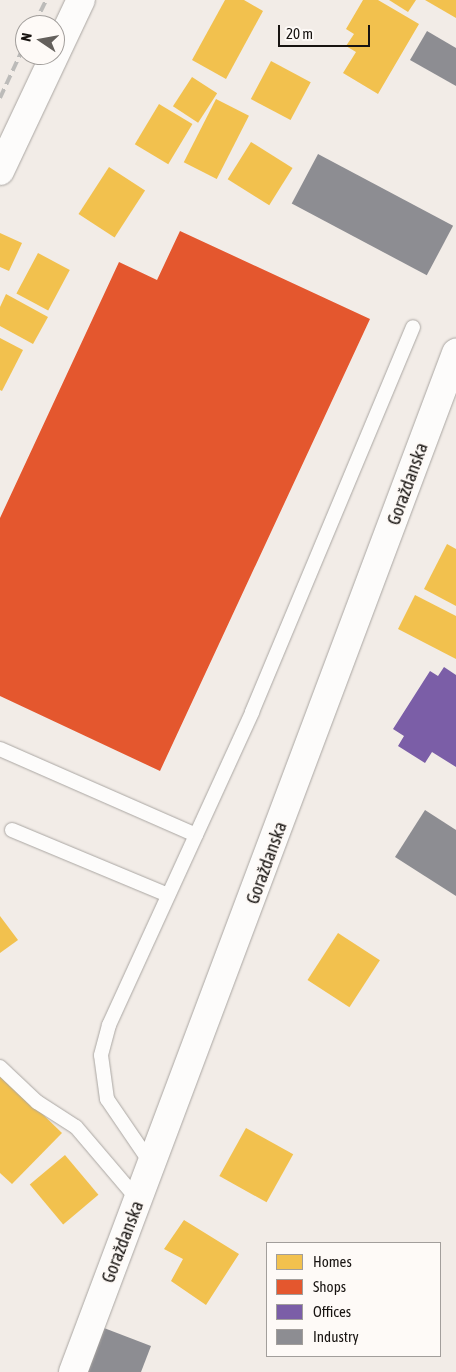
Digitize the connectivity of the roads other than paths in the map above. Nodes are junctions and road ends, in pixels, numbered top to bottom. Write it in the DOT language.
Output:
graph roads {
  1 [pos="81,0"];
  2 [pos="0,171"];
  3 [pos="413,327"];
  4 [pos="456,353"];
  5 [pos="0,749"];
  6 [pos="12,830"];
  7 [pos="196,835"];
  8 [pos="168,895"];
  9 [pos="0,1067"];
  10 [pos="152,1166"];
  11 [pos="139,1201"];
  12 [pos="73,1372"];
  1 -- 2 [label="street"];
  3 -- 7 [label="lane"];
  4 -- 10 [label="street, Goraždanska"];
  5 -- 7 [label="lane"];
  6 -- 8 [label="lane"];
  7 -- 8 [label="lane"];
  8 -- 10 [label="lane"];
  9 -- 11 [label="lane"];
  10 -- 11 [label="street, Goraždanska"];
  11 -- 12 [label="street, Goraždanska"];
}
